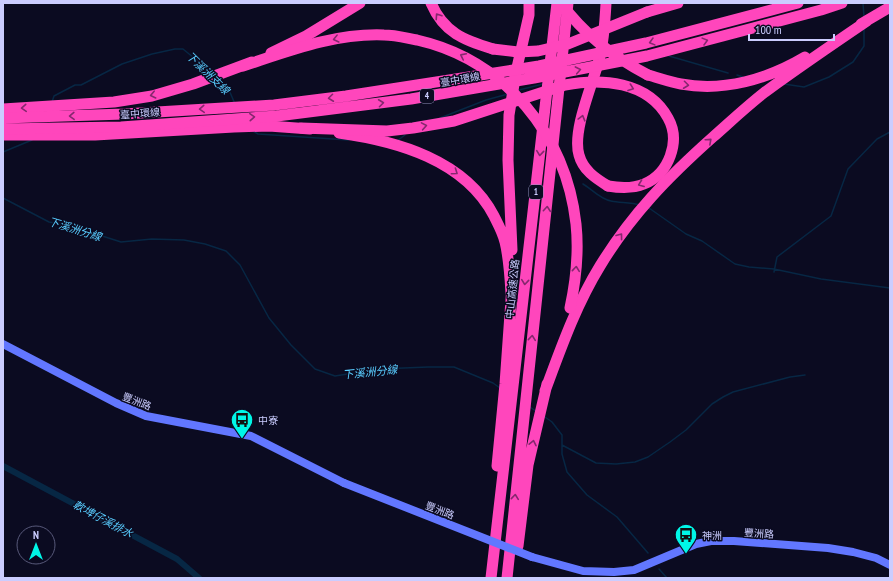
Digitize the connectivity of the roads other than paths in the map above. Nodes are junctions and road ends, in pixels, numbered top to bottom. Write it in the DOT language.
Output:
graph roads {
  1 [pos="360,3"];
  2 [pos="430,3"];
  3 [pos="529,3"];
  4 [pos="557,3"];
  5 [pos="561,3"];
  6 [pos="568,3"];
  7 [pos="606,3"];
  8 [pos="678,3"];
  9 [pos="798,3"];
  10 [pos="842,3"];
  11 [pos="890,8"];
  12 [pos="867,21"];
  13 [pos="243,66"];
  14 [pos="3,109"];
  15 [pos="3,118"];
  16 [pos="301,128"];
  17 [pos="3,129"];
  18 [pos="3,135"];
  19 [pos="512,293"];
  20 [pos="574,306"];
  21 [pos="3,344"];
  22 [pos="509,382"];
  23 [pos="507,409"];
  24 [pos="890,565"];
  25 [pos="486,578"];
  26 [pos="491,578"];
  27 [pos="507,578"];
  28 [pos="513,578"];
  1 -- 13 [label="highway, bridge"];
  8 -- 2 [label="highway, one-way, bridge"];
  3 -- 19 [label="highway"];
  4 -- 22 [label="highway, 中山高速公路 / 1, one-way"];
  5 -- 12 [label="highway, one-way, bridge"];
  27 -- 6 [label="highway, 1, one-way"];
  16 -- 7 [label="highway, one-way, bridge"];
  9 -- 15 [label="highway, 臺中環線 / 4, one-way, bridge"];
  17 -- 10 [label="highway, 臺中環線 / 4, one-way, bridge"];
  11 -- 12 [label="highway"];
  20 -- 12 [label="highway, one-way"];
  13 -- 14 [label="highway, one-way"];
  20 -- 13 [label="highway, one-way, bridge"];
  16 -- 18 [label="highway"];
  16 -- 19 [label="highway, one-way, bridge"];
  19 -- 22 [label="highway"];
  28 -- 20 [label="highway, one-way"];
  21 -- 24 [label="street, 豐洲路, bridge"];
  22 -- 23 [label="highway, 中山高速公路 / 1"];
  23 -- 25 [label="highway"];
  23 -- 26 [label="highway, 中山高速公路 / 1"];
}
